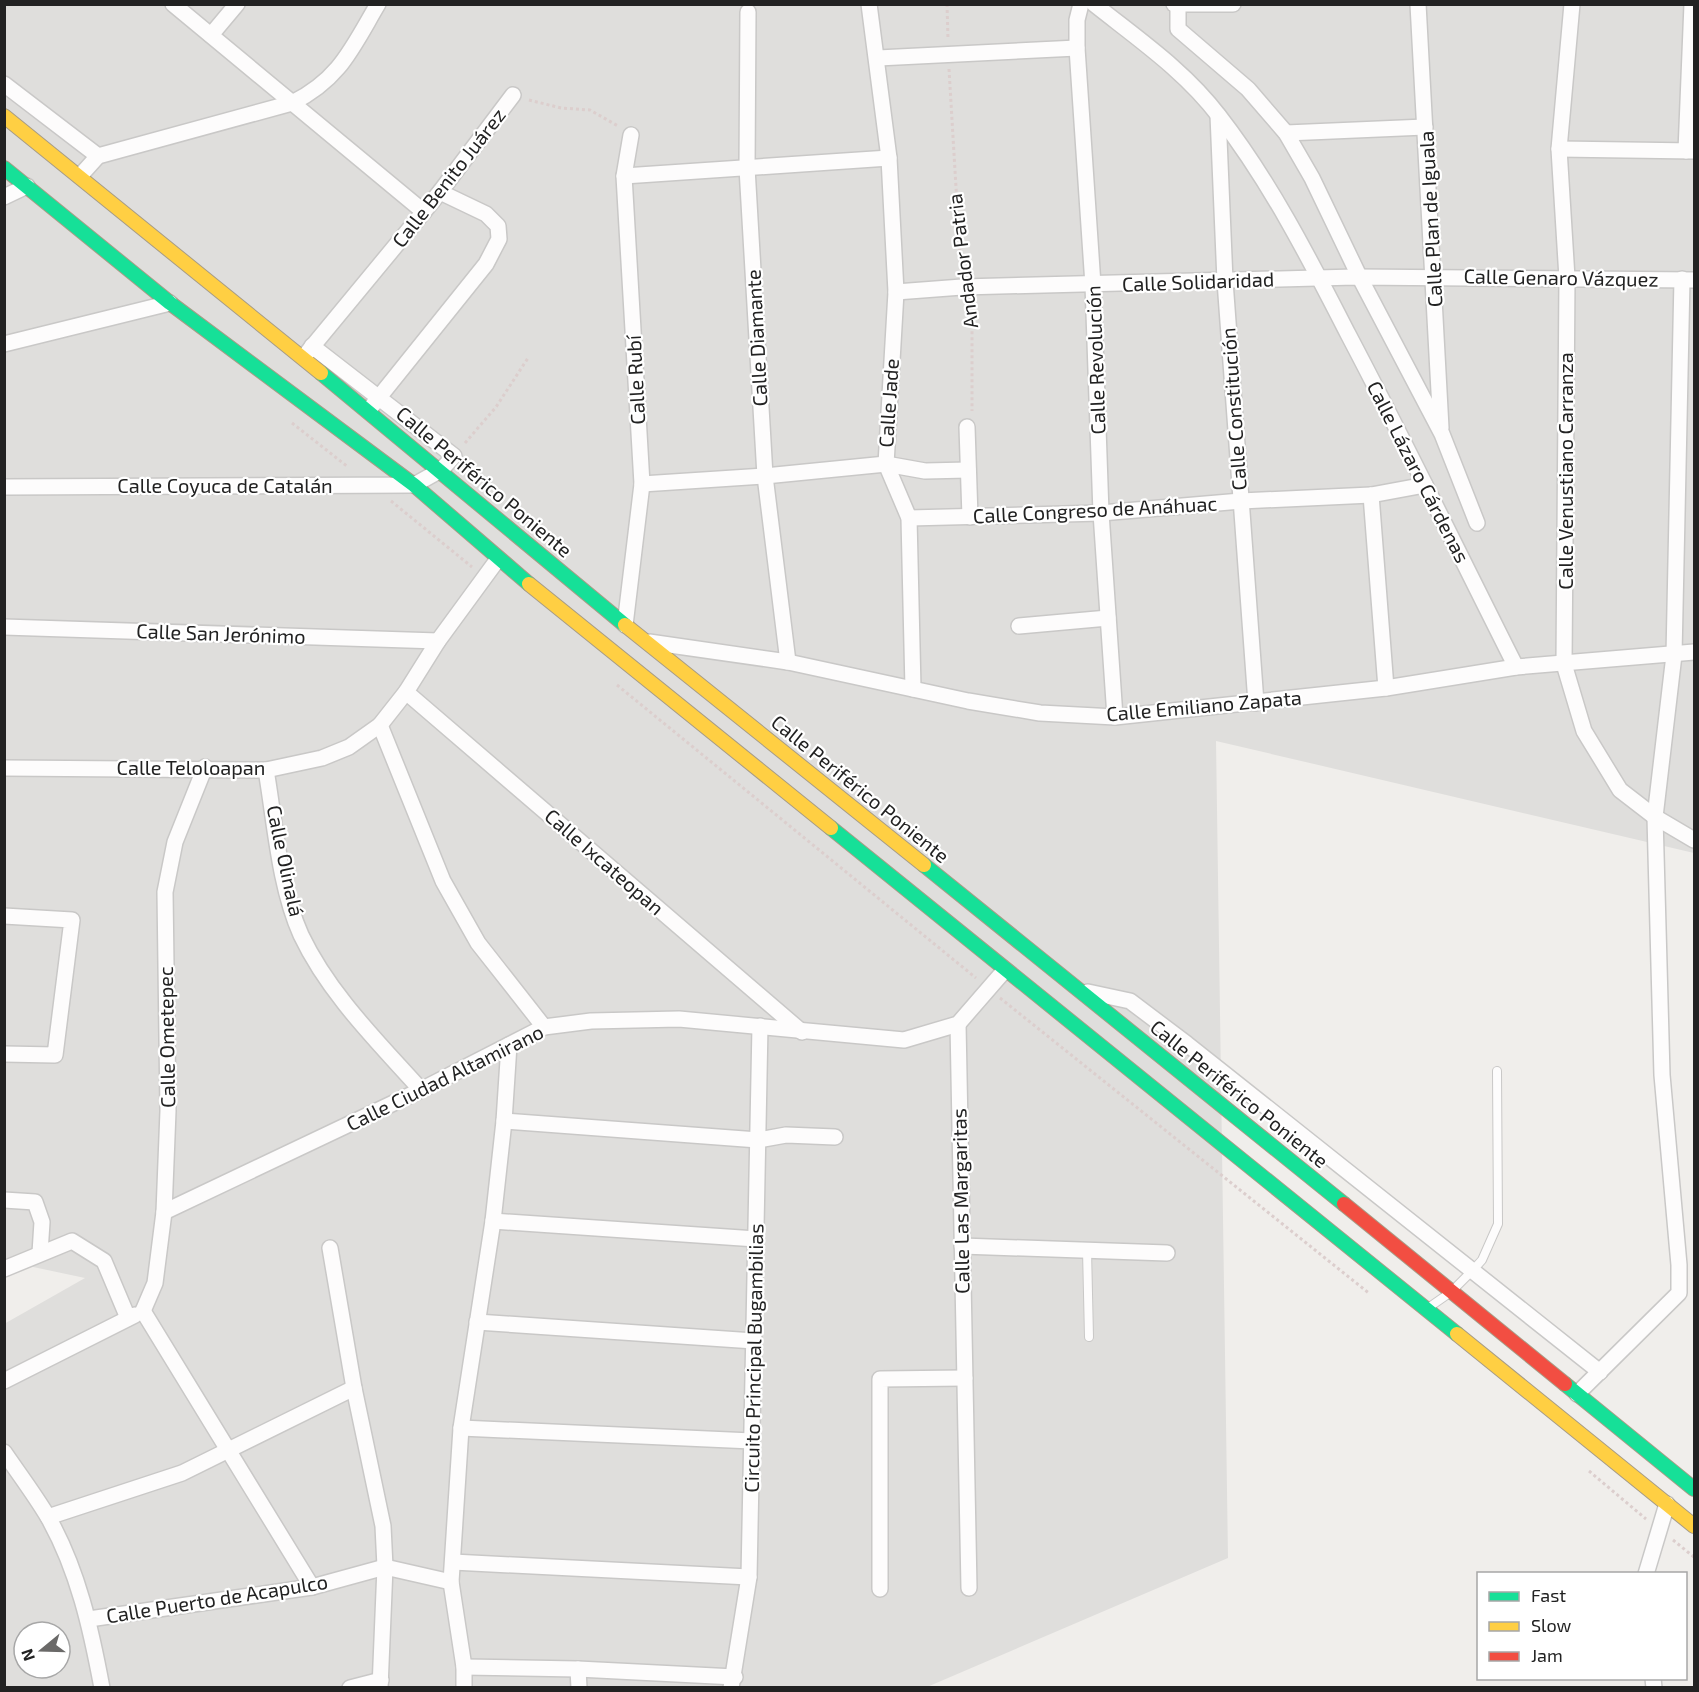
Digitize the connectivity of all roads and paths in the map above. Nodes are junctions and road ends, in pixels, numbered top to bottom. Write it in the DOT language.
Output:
graph roads {
  1 [pos="173,4"];
  2 [pos="237,4"];
  3 [pos="378,4"];
  4 [pos="869,4"];
  5 [pos="947,4"];
  6 [pos="1081,4"];
  7 [pos="1094,4"];
  8 [pos="1233,4"];
  9 [pos="1418,4"];
  10 [pos="1572,4"];
  11 [pos="1692,4"];
  12 [pos="1176,5"];
  13 [pos="748,12"];
  14 [pos="211,35"];
  15 [pos="1077,48"];
  16 [pos="948,55"];
  17 [pos="878,58"];
  18 [pos="4,84"];
  19 [pos="513,95"];
  20 [pos="26,101"];
  21 [pos="292,103"];
  22 [pos="1218,114"];
  23 [pos="8,119"];
  24 [pos="1425,127"];
  25 [pos="1287,133"];
  26 [pos="631,135"];
  27 [pos="1559,149"];
  28 [pos="1690,151"];
  29 [pos="98,156"];
  30 [pos="889,158"];
  31 [pos="4,168"];
  32 [pos="747,168"];
  33 [pos="80,176"];
  34 [pos="624,176"];
  35 [pos="27,186"];
  36 [pos="440,192"];
  37 [pos="4,197"];
  38 [pos="424,213"];
  39 [pos="1435,276"];
  40 [pos="1319,278"];
  41 [pos="1360,278"];
  42 [pos="1567,278"];
  43 [pos="1688,280"];
  44 [pos="1225,281"];
  45 [pos="1093,285"];
  46 [pos="962,287"];
  47 [pos="896,292"];
  48 [pos="170,303"];
  49 [pos="4,344"];
  50 [pos="308,352"];
  51 [pos="528,358"];
  52 [pos="379,398"];
  53 [pos="368,411"];
  54 [pos="287,419"];
  55 [pos="967,427"];
  56 [pos="1442,434"];
  57 [pos="454,456"];
  58 [pos="886,464"];
  59 [pos="441,470"];
  60 [pos="968,470"];
  61 [pos="765,477"];
  62 [pos="642,484"];
  63 [pos="370,485"];
  64 [pos="414,485"];
  65 [pos="1425,485"];
  66 [pos="4,487"];
  67 [pos="1371,495"];
  68 [pos="1241,501"];
  69 [pos="1101,513"];
  70 [pos="970,517"];
  71 [pos="909,518"];
  72 [pos="1477,523"];
  73 [pos="498,559"];
  74 [pos="485,577"];
  75 [pos="1108,618"];
  76 [pos="625,625"];
  77 [pos="1019,626"];
  78 [pos="4,627"];
  79 [pos="438,641"];
  80 [pos="645,642"];
  81 [pos="1695,652"];
  82 [pos="1674,655"];
  83 [pos="788,662"];
  84 [pos="1564,664"];
  85 [pos="1515,667"];
  86 [pos="613,682"];
  87 [pos="1386,688"];
  88 [pos="914,689"];
  89 [pos="406,692"];
  90 [pos="1256,703"];
  91 [pos="1116,717"];
  92 [pos="380,725"];
  93 [pos="205,767"];
  94 [pos="4,768"];
  95 [pos="266,770"];
  96 [pos="1655,817"];
  97 [pos="1695,840"];
  98 [pos="4,916"];
  99 [pos="1004,971"];
  100 [pos="989,989"];
  101 [pos="1082,991"];
  102 [pos="958,1024"];
  103 [pos="760,1026"];
  104 [pos="544,1027"];
  105 [pos="802,1032"];
  106 [pos="508,1045"];
  107 [pos="4,1054"];
  108 [pos="1497,1071"];
  109 [pos="421,1090"];
  110 [pos="504,1121"];
  111 [pos="836,1137"];
  112 [pos="758,1140"];
  113 [pos="4,1200"];
  114 [pos="164,1212"];
  115 [pos="493,1221"];
  116 [pos="756,1239"];
  117 [pos="962,1246"];
  118 [pos="330,1248"];
  119 [pos="1087,1250"];
  120 [pos="40,1253"];
  121 [pos="1167,1253"];
  122 [pos="4,1269"];
  123 [pos="1473,1270"];
  124 [pos="1451,1292"];
  125 [pos="1372,1295"];
  126 [pos="1427,1309"];
  127 [pos="143,1311"];
  128 [pos="128,1318"];
  129 [pos="477,1322"];
  130 [pos="1089,1337"];
  131 [pos="754,1341"];
  132 [pos="1600,1372"];
  133 [pos="965,1378"];
  134 [pos="4,1382"];
  135 [pos="354,1388"];
  136 [pos="1577,1394"];
  137 [pos="461,1428"];
  138 [pos="752,1441"];
  139 [pos="229,1451"];
  140 [pos="4,1452"];
  141 [pos="1586,1468"];
  142 [pos="1695,1489"];
  143 [pos="1667,1504"];
  144 [pos="48,1517"];
  145 [pos="1695,1526"];
  146 [pos="1659,1529"];
  147 [pos="1695,1557"];
  148 [pos="453,1562"];
  149 [pos="385,1567"];
  150 [pos="1647,1572"];
  151 [pos="749,1577"];
  152 [pos="451,1582"];
  153 [pos="312,1587"];
  154 [pos="969,1588"];
  155 [pos="880,1590"];
  156 [pos="89,1619"];
  157 [pos="464,1667"];
  158 [pos="578,1669"];
  159 [pos="733,1682"];
  160 [pos="381,1684"];
  161 [pos="102,1688"];
  162 [pos="350,1688"];
  163 [pos="464,1688"];
  164 [pos="579,1688"];
  1 -- 14 [label="street"];
  2 -- 14 [label="street"];
  3 -- 21 [label="street"];
  4 -- 17 [label="street, Calle Jade"];
  5 -- 16 [label="path, Andador Patria"];
  6 -- 15 [label="street, Calle Revolución"];
  7 -- 22 [label="street, Calle Lázaro Cárdenas"];
  8 -- 12 [label="street"];
  9 -- 24 [label="street, Calle Plan de Iguala"];
  10 -- 27 [label="street, Calle Venustiano Carranza"];
  11 -- 28 [label="street"];
  12 -- 25 [label="street"];
  13 -- 32 [label="street, Calle Diamante"];
  14 -- 21 [label="street"];
  15 -- 16 [label="street"];
  15 -- 45 [label="street, Calle Revolución"];
  16 -- 17 [label="street"];
  16 -- 46 [label="path, Andador Patria"];
  17 -- 30 [label="street, Calle Jade"];
  18 -- 20 [label="street"];
  19 -- 26 [label="path, Calle Benito Juárez"];
  19 -- 36 [label="street, Calle Benito Juárez"];
  20 -- 23 [label="street"];
  20 -- 29 [label="street"];
  21 -- 29 [label="street"];
  21 -- 38 [label="street"];
  22 -- 40 [label="street, Calle Lázaro Cárdenas"];
  22 -- 44 [label="street, Calle Constitución"];
  23 -- 33 [label="main road, Calle Periférico Poniente"];
  24 -- 25 [label="street"];
  24 -- 39 [label="street, Calle Plan de Iguala"];
  25 -- 41 [label="street"];
  26 -- 34 [label="street, Calle Rubí"];
  27 -- 28 [label="street"];
  27 -- 42 [label="street, Calle Venustiano Carranza"];
  29 -- 33 [label="street"];
  30 -- 32 [label="street"];
  30 -- 47 [label="street, Calle Jade"];
  31 -- 35 [label="main road"];
  32 -- 34 [label="street"];
  32 -- 61 [label="street, Calle Diamante"];
  33 -- 50 [label="main road, Calle Periférico Poniente"];
  34 -- 62 [label="street, Calle Rubí"];
  35 -- 37 [label="street"];
  35 -- 48 [label="main road"];
  36 -- 38 [label="street, Calle Benito Juárez"];
  36 -- 52 [label="street"];
  38 -- 50 [label="street, Calle Benito Juárez"];
  39 -- 41 [label="street, Calle Genaro Vázquez"];
  39 -- 42 [label="street, Calle Genaro Vázquez"];
  39 -- 56 [label="street, Calle Plan de Iguala"];
  40 -- 41 [label="street, Calle Genaro Vázquez"];
  40 -- 44 [label="street, Calle Solidaridad"];
  40 -- 65 [label="street, Calle Lázaro Cárdenas"];
  41 -- 56 [label="street"];
  42 -- 43 [label="street, Calle Genaro Vázquez"];
  42 -- 84 [label="street, Calle Venustiano Carranza"];
  43 -- 82 [label="street"];
  44 -- 45 [label="street, Calle Solidaridad"];
  44 -- 68 [label="street, Calle Constitución"];
  45 -- 46 [label="street, Calle Solidaridad"];
  45 -- 69 [label="street, Calle Revolución"];
  46 -- 47 [label="street, Calle Solidaridad"];
  46 -- 55 [label="path, Andador Patria"];
  47 -- 58 [label="street, Calle Jade"];
  48 -- 49 [label="street"];
  48 -- 64 [label="main road"];
  50 -- 52 [label="street"];
  50 -- 53 [label="main road, Calle Periférico Poniente"];
  51 -- 57 [label="path"];
  52 -- 53 [label="street"];
  52 -- 57 [label="street"];
  53 -- 59 [label="main road, Calle Periférico Poniente"];
  54 -- 63 [label="path"];
  55 -- 60 [label="street"];
  56 -- 72 [label="street"];
  57 -- 59 [label="street, Calle Coyuca de Catalán"];
  58 -- 60 [label="street"];
  58 -- 61 [label="street"];
  58 -- 71 [label="street, Calle Jade"];
  59 -- 64 [label="street, Calle Coyuca de Catalán"];
  59 -- 76 [label="main road, Calle Periférico Poniente"];
  60 -- 70 [label="street"];
  61 -- 62 [label="street"];
  61 -- 83 [label="street, Calle Diamante"];
  62 -- 76 [label="street, Calle Rubí"];
  63 -- 64 [label="street, Calle Coyuca de Catalán"];
  63 -- 66 [label="street, Calle Coyuca de Catalán"];
  63 -- 74 [label="path"];
  64 -- 73 [label="main road"];
  65 -- 67 [label="street, Calle Congreso de Anáhuac"];
  65 -- 85 [label="street, Calle Lázaro Cárdenas"];
  67 -- 68 [label="street, Calle Congreso de Anáhuac"];
  67 -- 87 [label="street"];
  68 -- 69 [label="street, Calle Congreso de Anáhuac"];
  68 -- 90 [label="street, Calle Constitución"];
  69 -- 70 [label="street, Calle Congreso de Anáhuac"];
  69 -- 75 [label="street, Calle Revolución"];
  70 -- 71 [label="street, Calle Congreso de Anáhuac"];
  71 -- 88 [label="street, Calle Jade"];
  73 -- 74 [label="street, Calle Teloloapan"];
  73 -- 99 [label="main road"];
  74 -- 79 [label="street, Calle Teloloapan"];
  75 -- 77 [label="street"];
  75 -- 91 [label="street, Calle Revolución"];
  76 -- 80 [label="main road, Calle Periférico Poniente"];
  78 -- 79 [label="street, Calle San Jerónimo"];
  79 -- 89 [label="street, Calle Teloloapan"];
  80 -- 83 [label="street, Calle Emiliano Zapata"];
  80 -- 101 [label="main road, Calle Periférico Poniente"];
  81 -- 82 [label="street, Calle Emiliano Zapata"];
  82 -- 84 [label="street, Calle Emiliano Zapata"];
  82 -- 96 [label="street"];
  83 -- 88 [label="street, Calle Emiliano Zapata"];
  84 -- 85 [label="street, Calle Emiliano Zapata"];
  84 -- 96 [label="street"];
  85 -- 87 [label="street, Calle Emiliano Zapata"];
  86 -- 100 [label="path"];
  87 -- 90 [label="street, Calle Emiliano Zapata"];
  88 -- 91 [label="street, Calle Emiliano Zapata"];
  89 -- 92 [label="street, Calle Teloloapan"];
  89 -- 105 [label="street, Calle Ixcateopan"];
  90 -- 91 [label="street, Calle Emiliano Zapata"];
  92 -- 95 [label="street, Calle Teloloapan"];
  92 -- 104 [label="street"];
  93 -- 94 [label="street, Calle Teloloapan"];
  93 -- 95 [label="street, Calle Teloloapan"];
  93 -- 114 [label="street, Calle Ometepec"];
  95 -- 109 [label="street, Calle Olinalá"];
  96 -- 97 [label="street"];
  96 -- 132 [label="street"];
  98 -- 107 [label="street"];
  99 -- 100 [label="street"];
  99 -- 126 [label="main road"];
  100 -- 102 [label="street"];
  100 -- 125 [label="path"];
  101 -- 123 [label="street"];
  101 -- 124 [label="main road, Calle Periférico Poniente"];
  102 -- 105 [label="street, Calle Ciudad Altamirano"];
  102 -- 117 [label="street, Calle Las Margaritas"];
  103 -- 104 [label="street, Calle Ciudad Altamirano"];
  103 -- 105 [label="street, Calle Ciudad Altamirano"];
  103 -- 112 [label="street, Circuito Principal Bugambilias"];
  104 -- 106 [label="street, Calle Ciudad Altamirano"];
  106 -- 109 [label="street, Calle Ciudad Altamirano"];
  106 -- 110 [label="street"];
  108 -- 123 [label="lane"];
  109 -- 114 [label="street, Calle Ciudad Altamirano"];
  110 -- 112 [label="street"];
  110 -- 115 [label="street"];
  111 -- 112 [label="street"];
  112 -- 116 [label="street, Circuito Principal Bugambilias"];
  113 -- 120 [label="street"];
  114 -- 127 [label="street, Calle Ometepec"];
  115 -- 116 [label="street"];
  115 -- 129 [label="street"];
  116 -- 131 [label="street, Circuito Principal Bugambilias"];
  117 -- 119 [label="street"];
  117 -- 133 [label="street, Calle Las Margaritas"];
  118 -- 135 [label="street"];
  119 -- 121 [label="street"];
  119 -- 130 [label="lane"];
  120 -- 122 [label="street"];
  120 -- 128 [label="street"];
  123 -- 124 [label="lane"];
  123 -- 132 [label="street"];
  124 -- 126 [label="lane"];
  124 -- 136 [label="main road, Calle Periférico Poniente"];
  126 -- 143 [label="main road"];
  127 -- 128 [label="street"];
  127 -- 139 [label="street"];
  128 -- 134 [label="street"];
  129 -- 131 [label="street"];
  129 -- 137 [label="street"];
  131 -- 138 [label="street, Circuito Principal Bugambilias"];
  132 -- 136 [label="street"];
  133 -- 154 [label="street, Calle Las Margaritas"];
  133 -- 155 [label="street"];
  135 -- 139 [label="street"];
  135 -- 149 [label="street"];
  136 -- 142 [label="main road, Calle Periférico Poniente"];
  137 -- 138 [label="street"];
  137 -- 148 [label="street"];
  138 -- 151 [label="street, Circuito Principal Bugambilias"];
  139 -- 144 [label="street"];
  139 -- 153 [label="street"];
  140 -- 144 [label="street"];
  141 -- 146 [label="path"];
  143 -- 145 [label="main road"];
  143 -- 146 [label="street"];
  144 -- 156 [label="street"];
  146 -- 147 [label="path"];
  146 -- 150 [label="street"];
  148 -- 151 [label="street"];
  148 -- 152 [label="street"];
  149 -- 152 [label="street, Calle Puerto de Acapulco"];
  149 -- 153 [label="street, Calle Puerto de Acapulco"];
  149 -- 160 [label="street"];
  151 -- 159 [label="street, Circuito Principal Bugambilias"];
  152 -- 157 [label="street"];
  153 -- 156 [label="street, Calle Puerto de Acapulco"];
  156 -- 161 [label="street"];
  157 -- 158 [label="street"];
  157 -- 163 [label="street"];
  158 -- 159 [label="street"];
  158 -- 164 [label="street"];
  160 -- 162 [label="street"];
}
